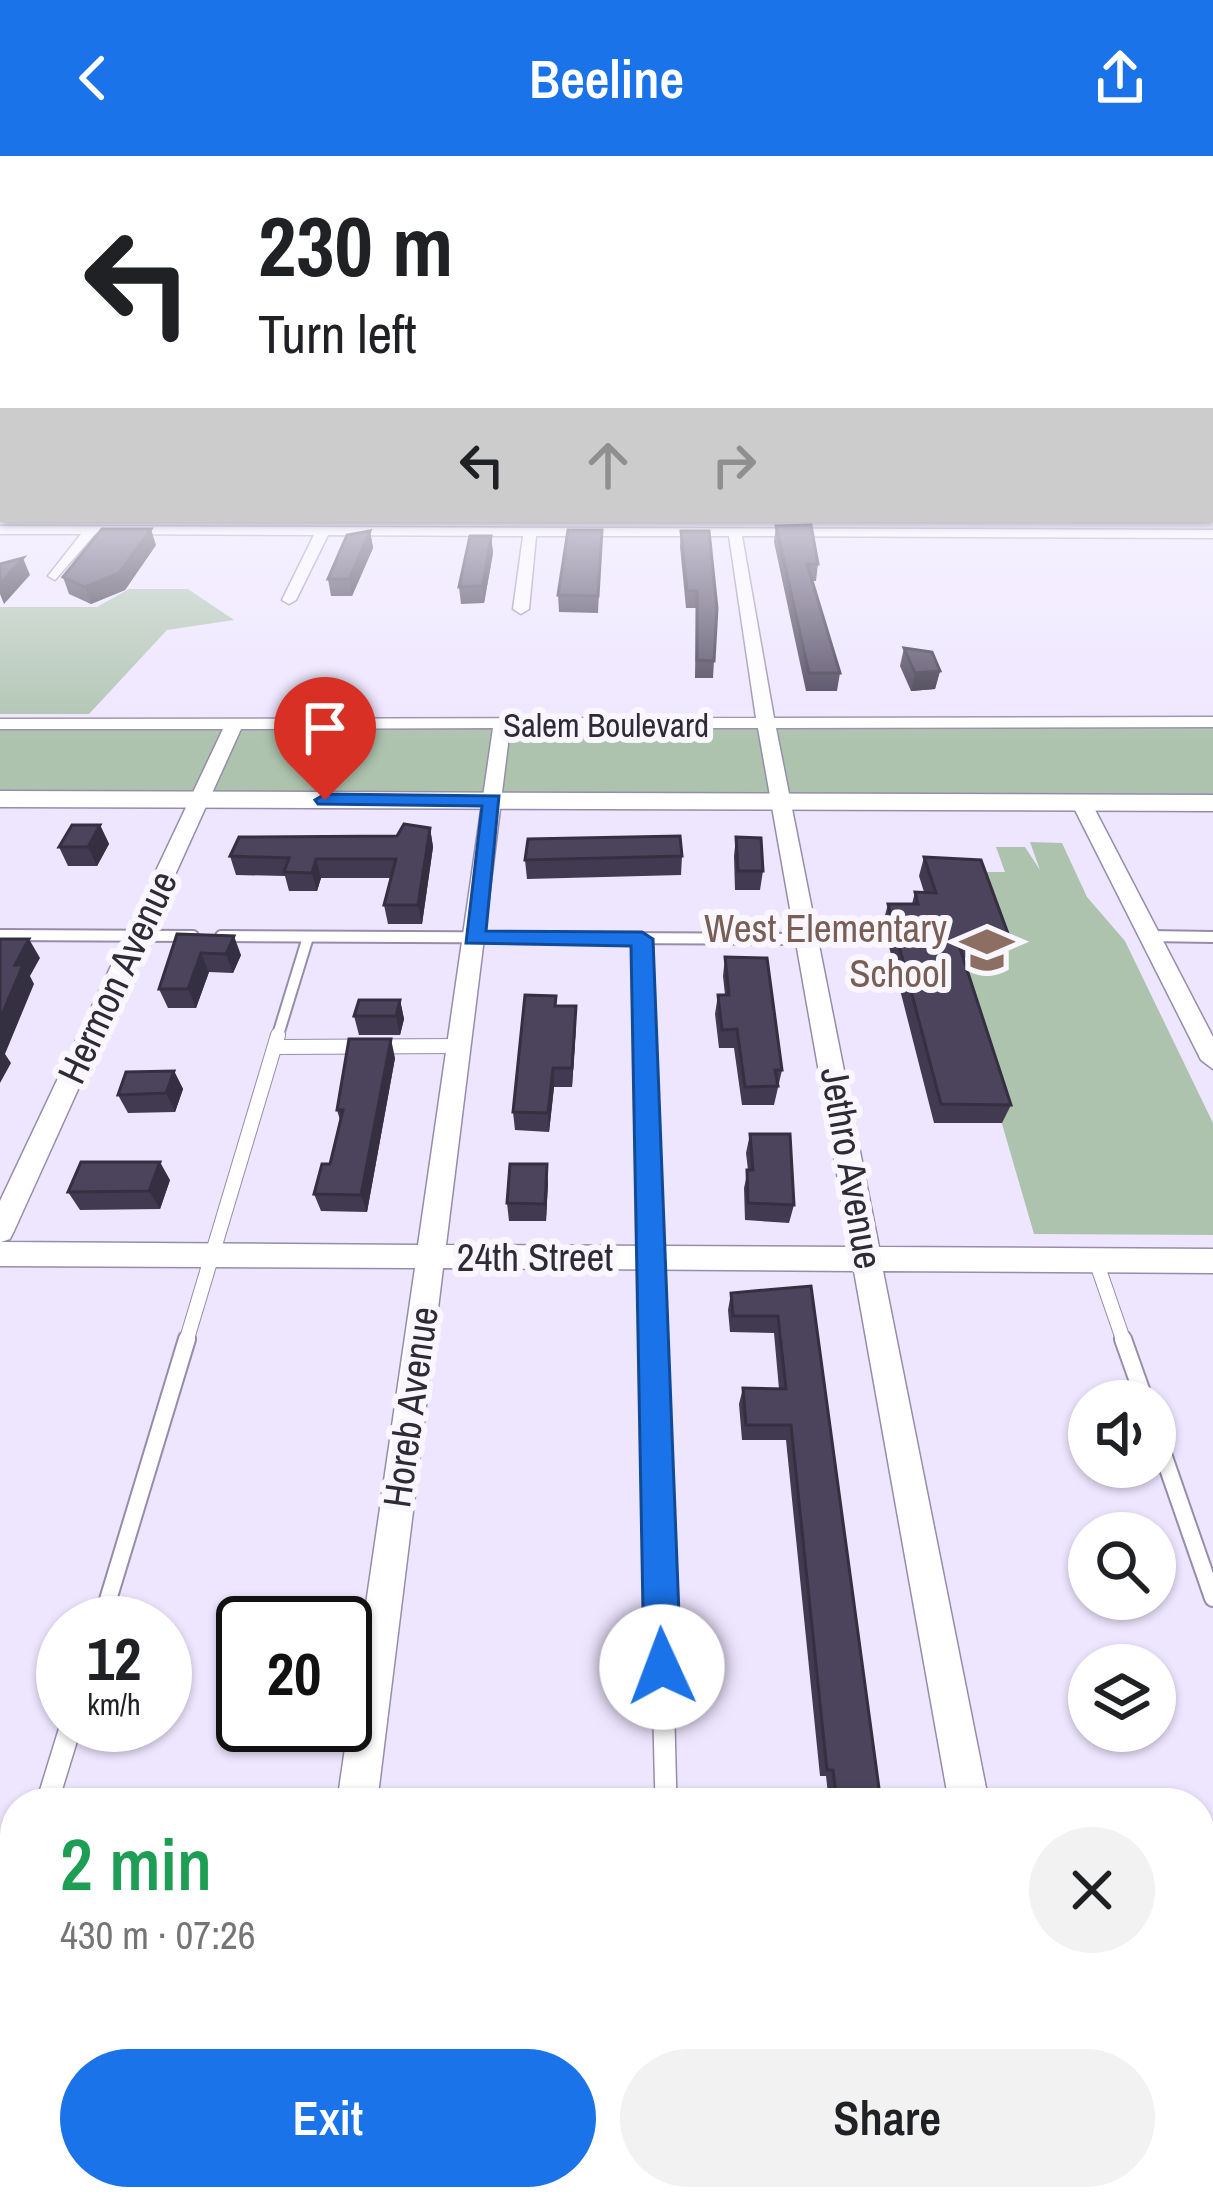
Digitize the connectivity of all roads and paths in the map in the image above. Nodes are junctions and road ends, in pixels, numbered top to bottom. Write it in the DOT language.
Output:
graph roads {
  1 [pos="74,552"];
  2 [pos="312,552"];
  3 [pos="528,552"];
  4 [pos="738,552"];
  5 [pos="55,576"];
  6 [pos="289,600"];
  7 [pos="521,609"];
  8 [pos="1213,722"];
  9 [pos="0,724"];
  10 [pos="234,724"];
  11 [pos="766,724"];
  12 [pos="502,725"];
  13 [pos="0,800"];
  14 [pos="199,800"];
  15 [pos="492,800"];
  16 [pos="784,801"];
  17 [pos="1081,802"];
  18 [pos="1213,802"];
  19 [pos="0,935"];
  20 [pos="136,936"];
  21 [pos="1149,936"];
  22 [pos="308,937"];
  23 [pos="1213,937"];
  24 [pos="474,938"];
  25 [pos="642,939"];
  26 [pos="810,939"];
  27 [pos="459,1046"];
  28 [pos="274,1047"];
  29 [pos="1213,1060"];
  30 [pos="0,1231"];
  31 [pos="0,1254"];
  32 [pos="212,1256"];
  33 [pos="431,1257"];
  34 [pos="651,1258"];
  35 [pos="869,1259"];
  36 [pos="1096,1261"];
  37 [pos="1213,1261"];
  38 [pos="1137,1380"];
  39 [pos="1175,1488"];
  40 [pos="109,1596"];
  41 [pos="1213,1598"];
  42 [pos="63,1752"];
  43 [pos="52,1788"];
  44 [pos="359,1788"];
  45 [pos="666,1788"];
  46 [pos="966,1788"];
  1 -- 5 [label="street"];
  2 -- 6 [label="street"];
  3 -- 7 [label="street"];
  4 -- 11 [label="street, Jethro Avenue"];
  8 -- 11 [label="street, Salem Boulevard"];
  9 -- 10 [label="street, Salem Boulevard"];
  10 -- 12 [label="street, Salem Boulevard"];
  10 -- 14 [label="street, Hermon Avenue"];
  11 -- 12 [label="street, Salem Boulevard"];
  11 -- 16 [label="street, Jethro Avenue"];
  12 -- 15 [label="street, Horeb Avenue"];
  13 -- 14 [label="street, Salem Boulevard"];
  14 -- 15 [label="street, Salem Boulevard"];
  14 -- 20 [label="street, Hermon Avenue"];
  15 -- 16 [label="street, Salem Boulevard"];
  15 -- 24 [label="street, Horeb Avenue"];
  16 -- 17 [label="street, Salem Boulevard"];
  16 -- 26 [label="street, Jethro Avenue"];
  17 -- 18 [label="street, Salem Boulevard"];
  17 -- 21 [label="street"];
  19 -- 20 [label="lane"];
  20 -- 22 [label="lane"];
  20 -- 30 [label="street, Hermon Avenue"];
  21 -- 23 [label="lane"];
  21 -- 29 [label="street"];
  22 -- 24 [label="lane"];
  22 -- 28 [label="lane"];
  24 -- 25 [label="lane"];
  24 -- 27 [label="street, Horeb Avenue"];
  25 -- 26 [label="lane"];
  25 -- 34 [label="lane"];
  26 -- 35 [label="street, Jethro Avenue"];
  27 -- 28 [label="lane"];
  27 -- 33 [label="street, Horeb Avenue"];
  28 -- 32 [label="lane"];
  31 -- 32 [label="street, 24th Street"];
  32 -- 33 [label="street, 24th Street"];
  32 -- 40 [label="lane"];
  33 -- 34 [label="street, 24th Street"];
  33 -- 44 [label="street, Horeb Avenue"];
  34 -- 35 [label="street, 24th Street"];
  34 -- 45 [label="lane"];
  35 -- 36 [label="street, 24th Street"];
  35 -- 46 [label="street, Jethro Avenue"];
  36 -- 37 [label="street, 24th Street"];
  36 -- 38 [label="lane"];
  39 -- 41 [label="lane"];
  42 -- 43 [label="lane"];
}
